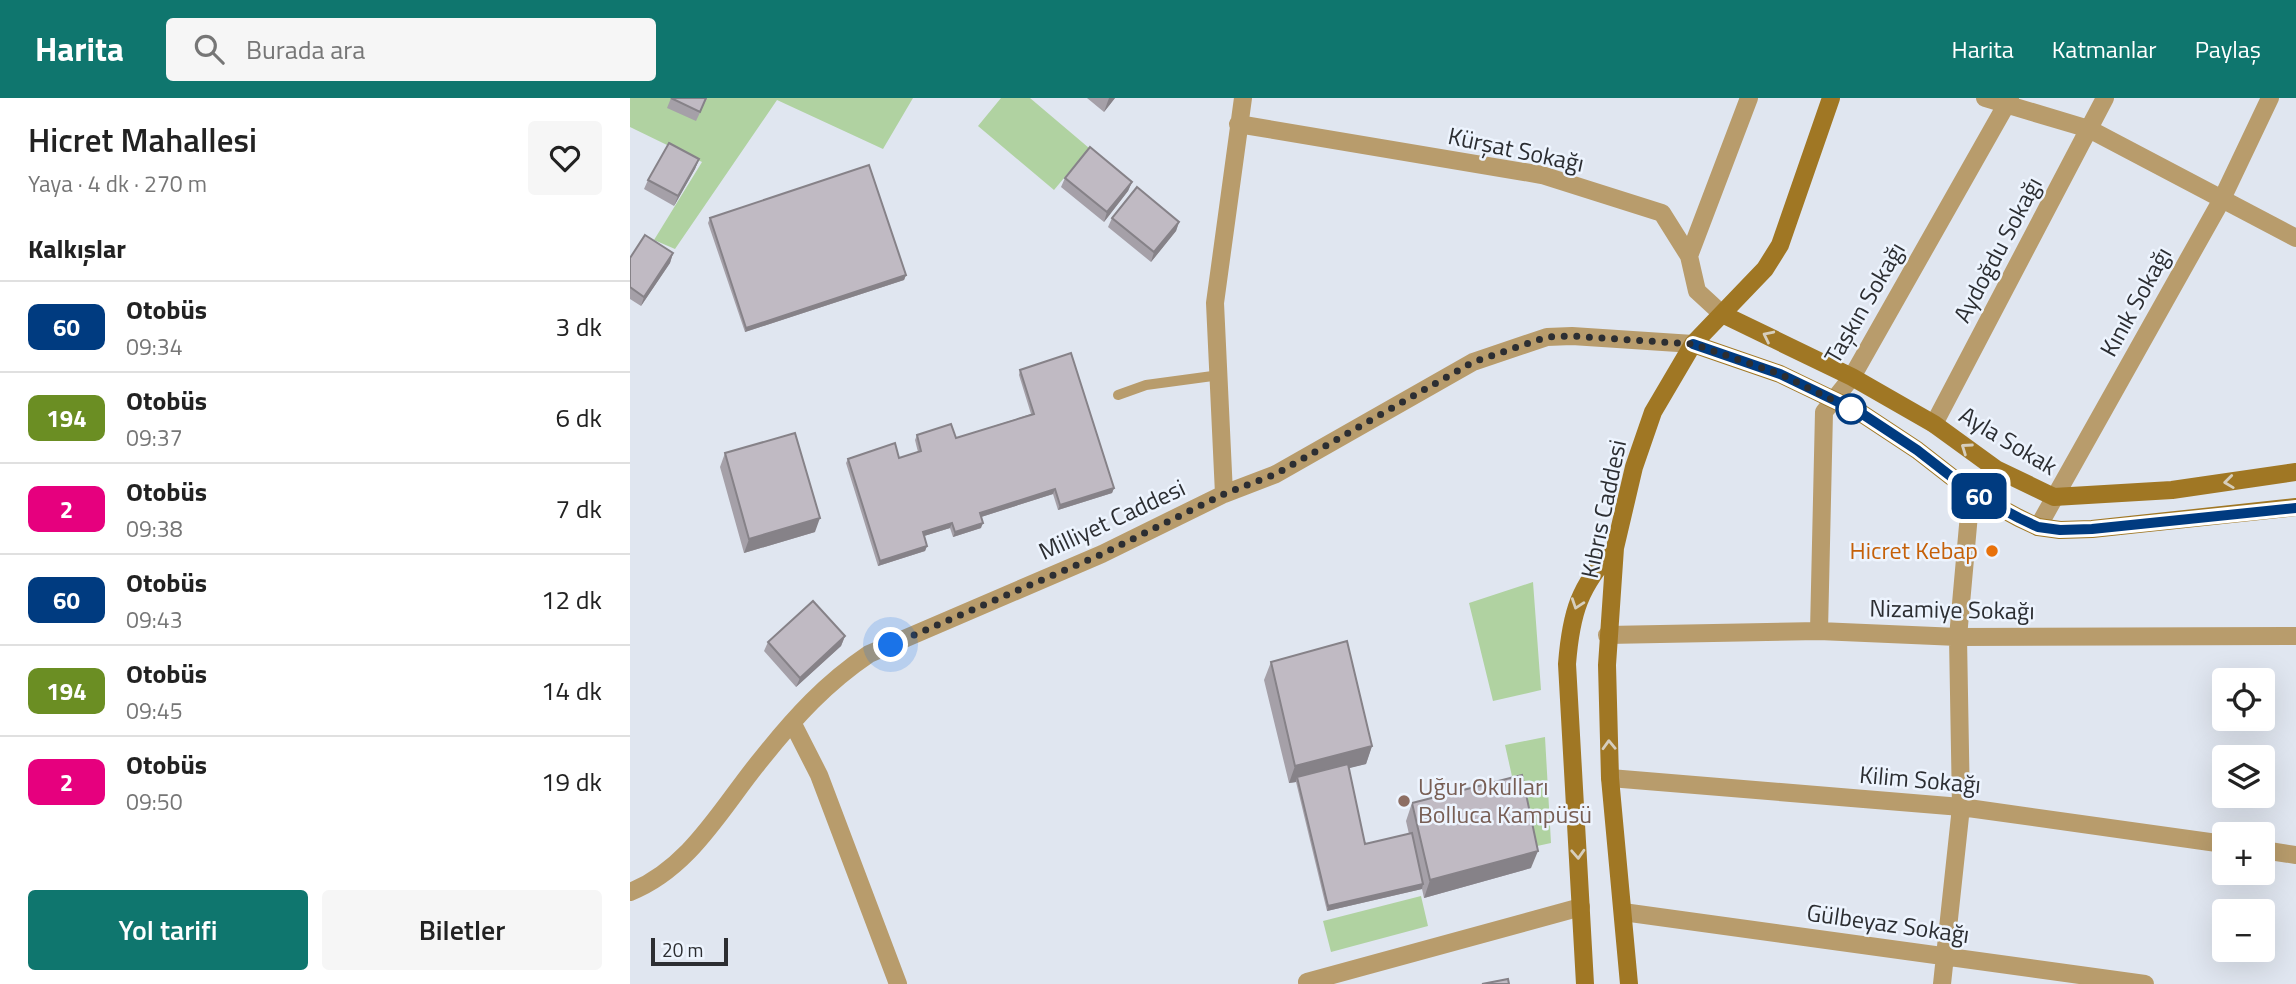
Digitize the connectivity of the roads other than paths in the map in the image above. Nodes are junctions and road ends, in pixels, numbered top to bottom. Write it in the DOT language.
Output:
graph roads {
  1 [pos="1243,98"];
  2 [pos="1749,98"];
  3 [pos="1831,98"];
  4 [pos="1985,98"];
  5 [pos="2105,98"];
  6 [pos="2270,98"];
  7 [pos="2008,102"];
  8 [pos="1238,124"];
  9 [pos="2089,129"];
  10 [pos="2221,201"];
  11 [pos="2296,237"];
  12 [pos="1689,256"];
  13 [pos="1722,314"];
  14 [pos="1693,344"];
  15 [pos="1220,375"];
  16 [pos="1852,377"];
  17 [pos="1118,395"];
  18 [pos="1833,400"];
  19 [pos="1934,424"];
  20 [pos="2296,472"];
  21 [pos="1971,492"];
  22 [pos="1224,494"];
  23 [pos="2054,497"];
  24 [pos="2296,508"];
  25 [pos="2038,527"];
  26 [pos="1615,548"];
  27 [pos="1819,631"];
  28 [pos="1607,635"];
  29 [pos="2296,636"];
  30 [pos="1958,637"];
  31 [pos="793,724"];
  32 [pos="1610,778"];
  33 [pos="1961,807"];
  34 [pos="2212,842"];
  35 [pos="2275,852"];
  36 [pos="2296,855"];
  37 [pos="630,892"];
  38 [pos="1581,907"];
  39 [pos="1623,912"];
  40 [pos="1944,957"];
  41 [pos="1307,982"];
  42 [pos="898,984"];
  43 [pos="1585,984"];
  44 [pos="1629,984"];
  45 [pos="1941,984"];
  46 [pos="2145,984"];
  1 -- 8 [label="street"];
  2 -- 12 [label="street"];
  3 -- 13 [label="main road, Kıbrıs Caddesi"];
  4 -- 7 [label="street"];
  5 -- 9 [label="street, Aydoğdu Sokağı"];
  6 -- 10 [label="street, Kınık Sokağı"];
  7 -- 9 [label="street"];
  7 -- 16 [label="street, Taşkın Sokağı"];
  8 -- 12 [label="street, Kürşat Sokağı"];
  8 -- 15 [label="street"];
  9 -- 10 [label="street"];
  9 -- 19 [label="street, Aydoğdu Sokağı"];
  10 -- 11 [label="street"];
  10 -- 23 [label="street, Kınık Sokağı"];
  12 -- 13 [label="street, Kürşat Sokağı"];
  13 -- 14 [label="main road, Kıbrıs Caddesi"];
  16 -- 13 [label="main road, Ayla Sokak, one-way"];
  14 -- 18 [label="main road"];
  14 -- 22 [label="street, Milliyet Caddesi"];
  14 -- 26 [label="main road, Kıbrıs Caddesi"];
  15 -- 17 [label="lane"];
  15 -- 22 [label="street"];
  16 -- 18 [label="street, Taşkın Sokağı"];
  16 -- 19 [label="main road, Ayla Sokak"];
  18 -- 21 [label="main road"];
  18 -- 27 [label="street, Taşkın Sokağı"];
  23 -- 19 [label="main road, Ayla Sokak, one-way"];
  20 -- 23 [label="main road, Ayla Sokak, one-way"];
  21 -- 25 [label="main road"];
  21 -- 30 [label="street"];
  22 -- 31 [label="street, Milliyet Caddesi"];
  23 -- 25 [label="street, Kınık Sokağı"];
  24 -- 25 [label="main road"];
  26 -- 28 [label="main road, Kıbrıs Caddesi"];
  26 -- 38 [label="main road, one-way"];
  27 -- 28 [label="street, Nizamiye Sokağı"];
  27 -- 30 [label="street, Nizamiye Sokağı"];
  32 -- 28 [label="main road, Kıbrıs Caddesi, one-way"];
  29 -- 30 [label="street, Nizamiye Sokağı"];
  30 -- 33 [label="street"];
  31 -- 37 [label="street, Milliyet Caddesi"];
  31 -- 42 [label="street"];
  32 -- 33 [label="street, Kilim Sokağı"];
  32 -- 39 [label="main road, Kıbrıs Caddesi"];
  33 -- 34 [label="street, Kilim Sokağı"];
  33 -- 40 [label="street"];
  35 -- 36 [label="street"];
  38 -- 41 [label="street"];
  38 -- 43 [label="main road"];
  39 -- 40 [label="street, Gülbeyaz Sokağı"];
  39 -- 44 [label="main road, Kıbrıs Caddesi"];
  40 -- 45 [label="street"];
  40 -- 46 [label="street, Gülbeyaz Sokağı"];
}
